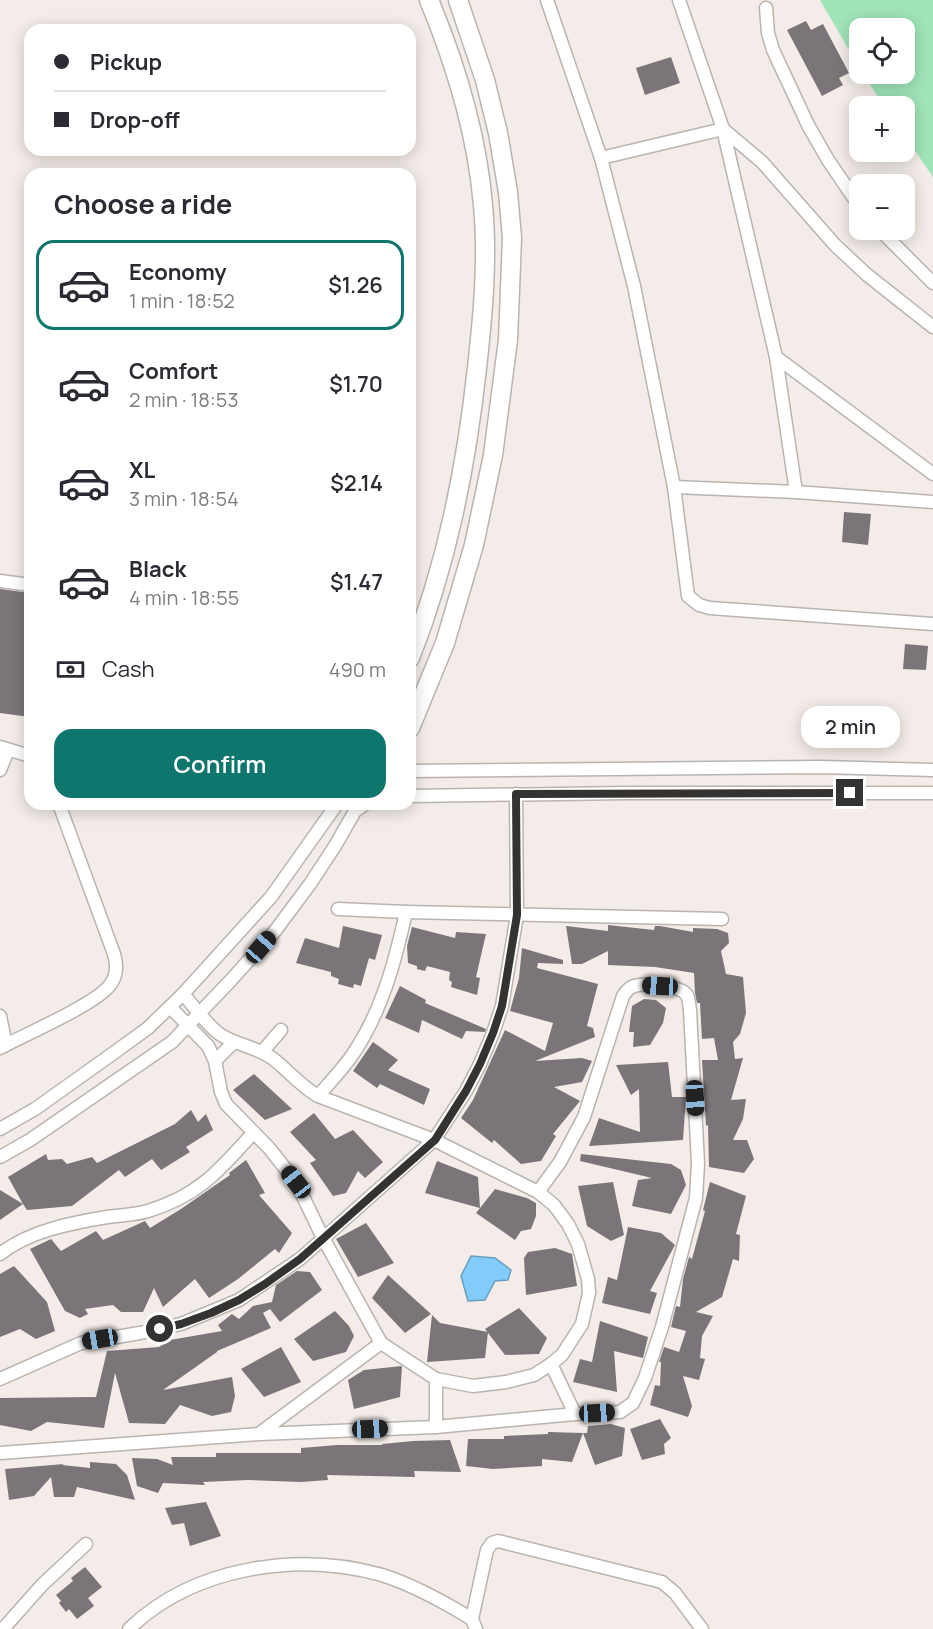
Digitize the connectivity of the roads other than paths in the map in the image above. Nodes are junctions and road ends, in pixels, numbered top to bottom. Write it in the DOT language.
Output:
graph roads {
  1 [pos="429,0"];
  2 [pos="458,0"];
  3 [pos="547,0"];
  4 [pos="679,0"];
  5 [pos="766,8"];
  6 [pos="723,129"];
  7 [pos="602,158"];
  8 [pos="849,191"];
  9 [pos="890,240"];
  10 [pos="933,283"];
  11 [pos="933,327"];
  12 [pos="776,357"];
  13 [pos="933,474"];
  14 [pos="674,487"];
  15 [pos="796,492"];
  16 [pos="933,501"];
  17 [pos="0,581"];
  18 [pos="24,584"];
  19 [pos="933,624"];
  20 [pos="416,640"];
  21 [pos="416,713"];
  22 [pos="4,749"];
  23 [pos="24,754"];
  24 [pos="0,770"];
  25 [pos="933,770"];
  26 [pos="416,771"];
  27 [pos="933,793"];
  28 [pos="516,794"];
  29 [pos="416,796"];
  30 [pos="61,810"];
  31 [pos="333,810"];
  32 [pos="356,810"];
  33 [pos="338,909"];
  34 [pos="406,912"];
  35 [pos="517,915"];
  36 [pos="722,919"];
  37 [pos="183,994"];
  38 [pos="170,1007"];
  39 [pos="200,1013"];
  40 [pos="0,1016"];
  41 [pos="188,1025"];
  42 [pos="281,1030"];
  43 [pos="234,1042"];
  44 [pos="3,1046"];
  45 [pos="262,1052"];
  46 [pos="215,1061"];
  47 [pos="318,1096"];
  48 [pos="0,1129"];
  49 [pos="253,1133"];
  50 [pos="435,1140"];
  51 [pos="0,1157"];
  52 [pos="538,1192"];
  53 [pos="323,1238"];
  54 [pos="0,1254"];
  55 [pos="381,1343"];
  56 [pos="551,1364"];
  57 [pos="436,1378"];
  58 [pos="0,1379"];
  59 [pos="575,1414"];
  60 [pos="436,1427"];
  61 [pos="259,1434"];
  62 [pos="0,1453"];
  63 [pos="87,1544"];
  64 [pos="474,1624"];
  65 [pos="3,1629"];
  66 [pos="129,1629"];
  67 [pos="702,1629"];
  1 -- 20 [label="street"];
  2 -- 21 [label="street"];
  3 -- 7 [label="street"];
  4 -- 6 [label="street"];
  5 -- 8 [label="street"];
  6 -- 7 [label="street"];
  6 -- 11 [label="street"];
  6 -- 12 [label="street"];
  7 -- 14 [label="street"];
  9 -- 10 [label="street"];
  12 -- 13 [label="street"];
  12 -- 15 [label="street"];
  14 -- 15 [label="street"];
  14 -- 19 [label="street"];
  15 -- 16 [label="street"];
  17 -- 18 [label="street"];
  22 -- 23 [label="street"];
  22 -- 24 [label="street"];
  25 -- 26 [label="street"];
  27 -- 28 [label="street"];
  28 -- 29 [label="street"];
  28 -- 35 [label="street"];
  30 -- 44 [label="street"];
  31 -- 37 [label="street"];
  32 -- 39 [label="street"];
  33 -- 34 [label="street"];
  34 -- 35 [label="street"];
  34 -- 47 [label="street"];
  35 -- 36 [label="street"];
  35 -- 50 [label="street"];
  37 -- 38 [label="street"];
  37 -- 39 [label="street"];
  38 -- 41 [label="street"];
  38 -- 48 [label="street"];
  39 -- 41 [label="street"];
  39 -- 43 [label="street"];
  40 -- 44 [label="street"];
  41 -- 46 [label="street"];
  41 -- 51 [label="street"];
  42 -- 45 [label="street"];
  43 -- 45 [label="street"];
  43 -- 46 [label="street"];
  45 -- 47 [label="street"];
  46 -- 49 [label="street"];
  47 -- 50 [label="street"];
  49 -- 53 [label="street"];
  49 -- 54 [label="street"];
  50 -- 52 [label="street"];
  50 -- 53 [label="street"];
  52 -- 56 [label="street"];
  52 -- 59 [label="street"];
  53 -- 55 [label="street"];
  53 -- 58 [label="street"];
  55 -- 57 [label="street"];
  55 -- 61 [label="street"];
  56 -- 57 [label="street"];
  56 -- 59 [label="street"];
  57 -- 60 [label="street"];
  59 -- 60 [label="street"];
  60 -- 61 [label="street"];
  61 -- 62 [label="street"];
  63 -- 65 [label="street"];
  64 -- 66 [label="street"];
  64 -- 67 [label="street"];
}
